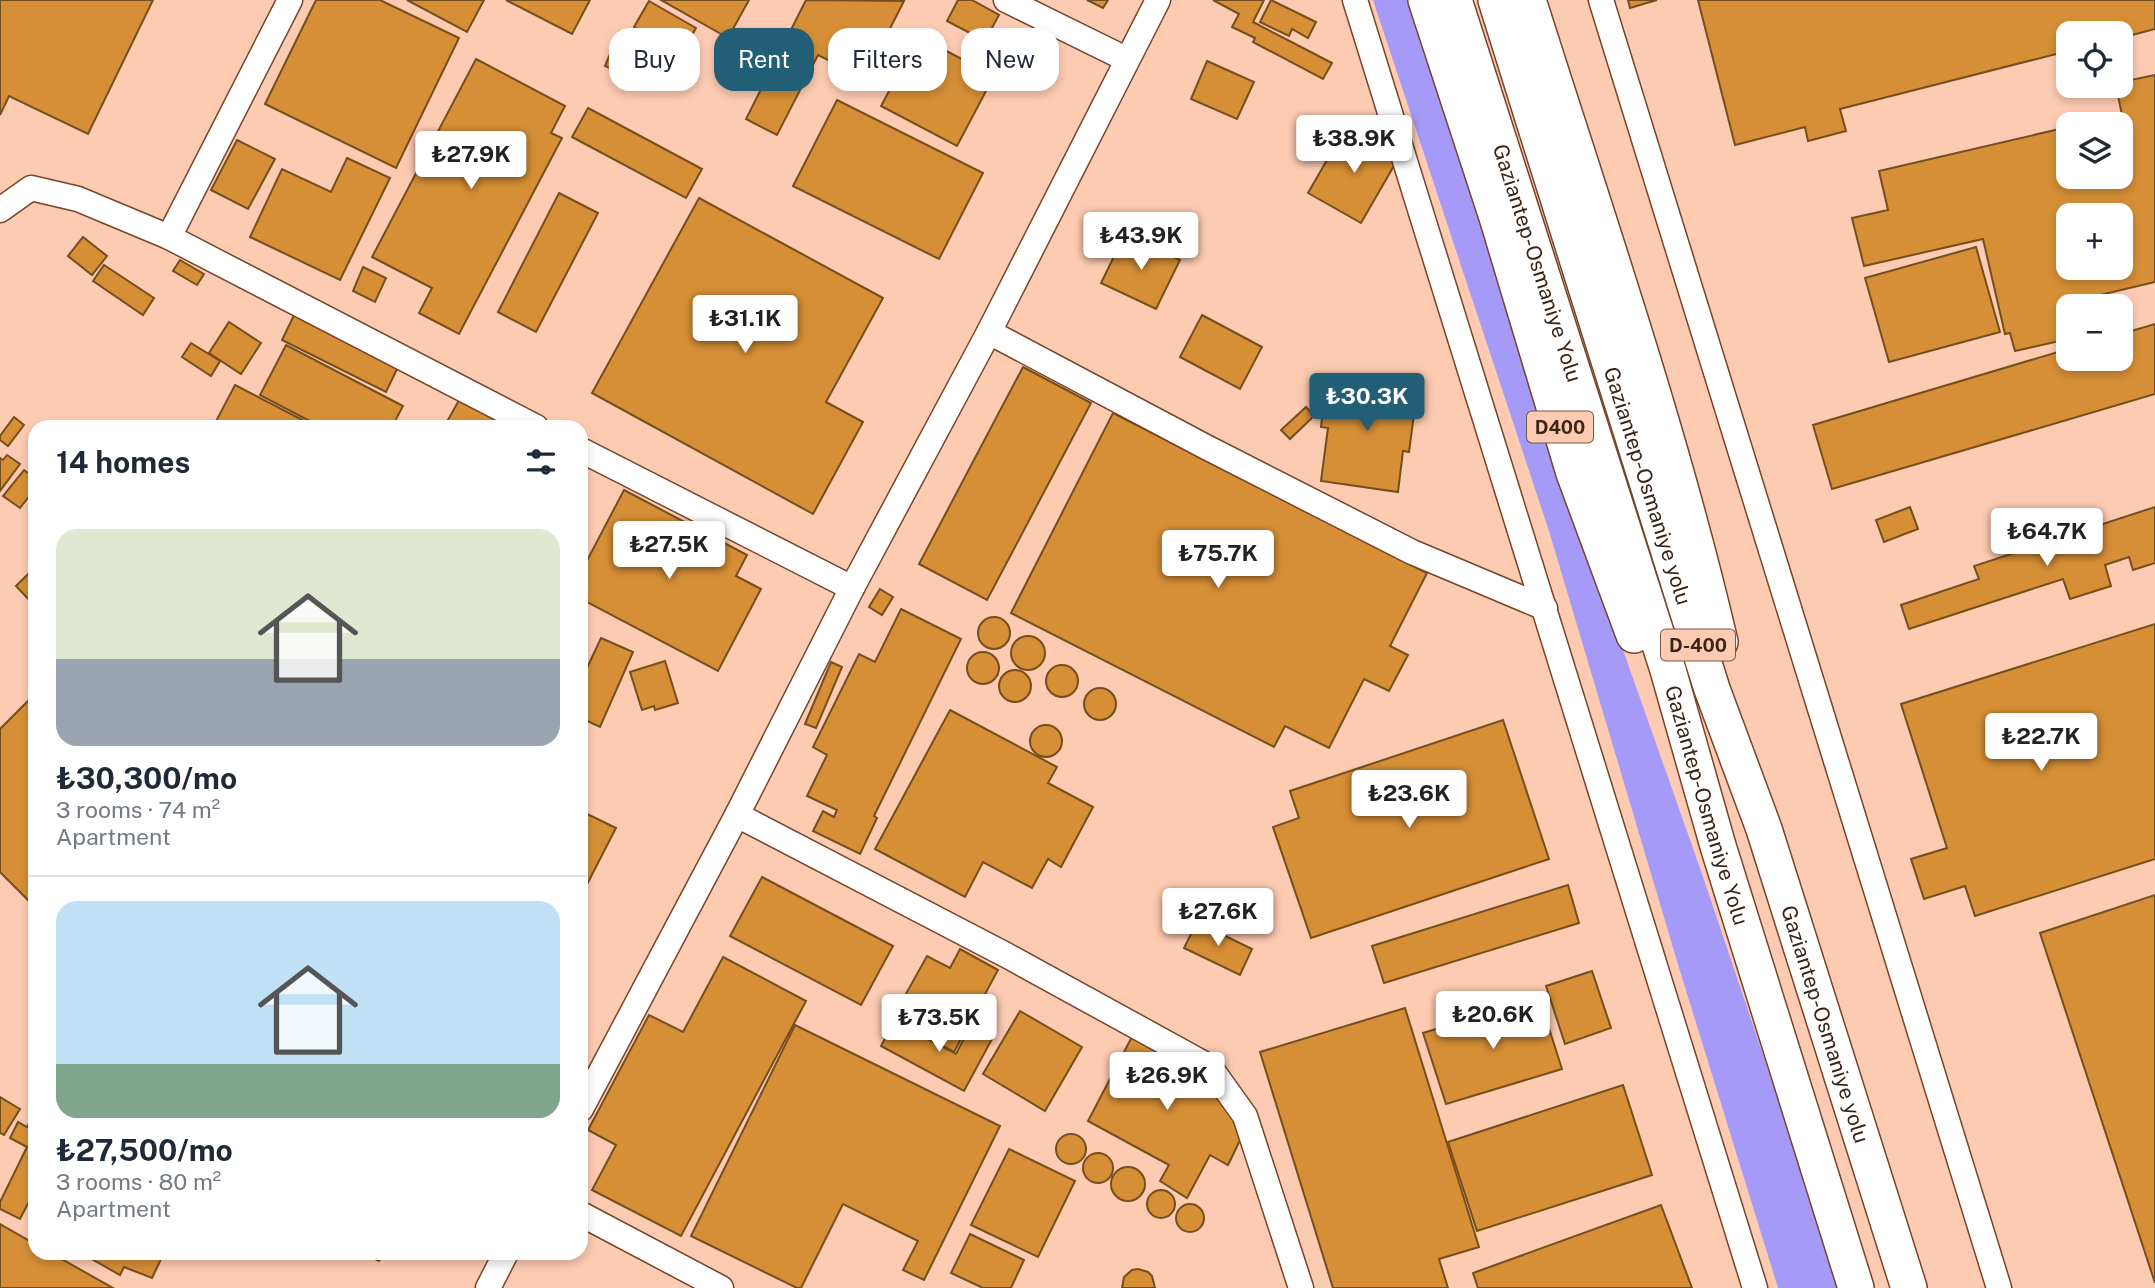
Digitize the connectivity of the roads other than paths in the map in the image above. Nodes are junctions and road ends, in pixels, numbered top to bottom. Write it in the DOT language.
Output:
graph roads {
  1 [pos="289,0"];
  2 [pos="1006,0"];
  3 [pos="1158,0"];
  4 [pos="1355,0"];
  5 [pos="1426,0"];
  6 [pos="1454,0"];
  7 [pos="1496,0"];
  8 [pos="1528,0"];
  9 [pos="1601,0"];
  10 [pos="1126,59"];
  11 [pos="0,210"];
  12 [pos="169,237"];
  13 [pos="989,332"];
  14 [pos="522,420"];
  15 [pos="588,454"];
  16 [pos="852,588"];
  17 [pos="1545,608"];
  18 [pos="737,815"];
  19 [pos="1764,829"];
  20 [pos="1718,846"];
  21 [pos="588,1096"];
  22 [pos="588,1218"];
  23 [pos="502,1260"];
  24 [pos="488,1288"];
  25 [pos="721,1288"];
  26 [pos="1301,1288"];
  27 [pos="1755,1288"];
  28 [pos="1856,1288"];
  29 [pos="1909,1288"];
  30 [pos="1999,1288"];
  1 -- 12 [label="street"];
  2 -- 10 [label="street"];
  3 -- 10 [label="street"];
  4 -- 17 [label="street"];
  5 -- 20 [label="highway, D400"];
  6 -- 20 [label="highway, Gaziantep-Osmaniye Yolu / D-400"];
  7 -- 19 [label="highway, Gaziantep-Osmaniye yolu / D-400"];
  8 -- 19 [label="highway"];
  9 -- 30 [label="street"];
  10 -- 13 [label="street"];
  11 -- 12 [label="street"];
  12 -- 14 [label="street"];
  13 -- 16 [label="street"];
  13 -- 17 [label="street"];
  15 -- 16 [label="street"];
  16 -- 18 [label="street"];
  17 -- 27 [label="street"];
  18 -- 21 [label="street"];
  18 -- 26 [label="street"];
  19 -- 29 [label="highway, Gaziantep-Osmaniye yolu / D-400"];
  20 -- 28 [label="highway, Gaziantep-Osmaniye Yolu / D-400"];
  22 -- 25 [label="street"];
  23 -- 24 [label="street"];
}
